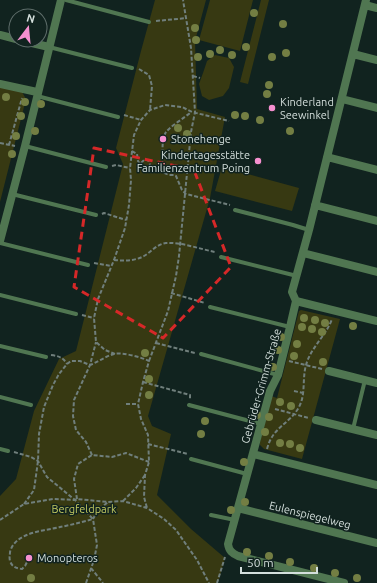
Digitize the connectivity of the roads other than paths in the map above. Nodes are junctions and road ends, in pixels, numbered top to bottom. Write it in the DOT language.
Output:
graph roads {
  1 [pos="60,0"];
  2 [pos="66,0"];
  3 [pos="365,2"];
  4 [pos="377,8"];
  5 [pos="149,22"];
  6 [pos="49,47"];
  7 [pos="353,54"];
  8 [pos="377,60"];
  9 [pos="132,68"];
  10 [pos="0,84"];
  11 [pos="37,94"];
  12 [pos="342,99"];
  13 [pos="377,108"];
  14 [pos="118,117"];
  15 [pos="25,146"];
  16 [pos="327,157"];
  17 [pos="106,167"];
  18 [pos="377,170"];
  19 [pos="12,194"];
  20 [pos="315,205"];
  21 [pos="235,210"];
  22 [pos="96,215"];
  23 [pos="377,221"];
  24 [pos="309,230"];
  25 [pos="0,242"];
  26 [pos="303,253"];
  27 [pos="221,258"];
  28 [pos="88,265"];
  29 [pos="377,272"];
  30 [pos="297,276"];
  31 [pos="0,295"];
  32 [pos="296,301"];
  33 [pos="210,307"];
  34 [pos="76,314"];
  35 [pos="377,321"];
  36 [pos="290,327"];
  37 [pos="0,346"];
  38 [pos="200,354"];
  39 [pos="46,357"];
  40 [pos="329,371"];
  41 [pos="278,375"];
  42 [pos="365,380"];
  43 [pos="377,383"];
  44 [pos="0,397"];
  45 [pos="31,405"];
  46 [pos="189,405"];
  47 [pos="316,420"];
  48 [pos="261,424"];
  49 [pos="353,429"];
  50 [pos="377,435"];
  51 [pos="0,449"];
  52 [pos="8,451"];
  53 [pos="253,454"];
  54 [pos="191,459"];
  55 [pos="247,474"];
  56 [pos="377,485"];
  57 [pos="238,508"];
  58 [pos="211,515"];
  59 [pos="235,520"];
  60 [pos="377,543"];
  61 [pos="344,583"];
  1 -- 6 [label="street"];
  2 -- 5 [label="lane"];
  3 -- 4 [label="street"];
  3 -- 7 [label="street, Gebrüder-Grimm-Straße"];
  6 -- 9 [label="lane"];
  6 -- 11 [label="street"];
  7 -- 8 [label="street"];
  7 -- 12 [label="street, Gebrüder-Grimm-Straße"];
  10 -- 11 [label="street"];
  11 -- 14 [label="lane"];
  11 -- 15 [label="street"];
  12 -- 13 [label="street"];
  12 -- 16 [label="street, Gebrüder-Grimm-Straße"];
  15 -- 17 [label="lane"];
  15 -- 19 [label="street"];
  16 -- 18 [label="street"];
  16 -- 20 [label="street, Gebrüder-Grimm-Straße"];
  19 -- 22 [label="lane"];
  19 -- 25 [label="street"];
  20 -- 23 [label="street"];
  20 -- 24 [label="street, Gebrüder-Grimm-Straße"];
  21 -- 24 [label="lane"];
  24 -- 26 [label="street, Gebrüder-Grimm-Straße"];
  25 -- 28 [label="lane"];
  26 -- 29 [label="street"];
  26 -- 30 [label="street, Gebrüder-Grimm-Straße"];
  27 -- 30 [label="lane"];
  30 -- 32 [label="street, Gebrüder-Grimm-Straße"];
  31 -- 34 [label="lane"];
  32 -- 35 [label="street"];
  32 -- 36 [label="street, Gebrüder-Grimm-Straße"];
  33 -- 36 [label="lane"];
  36 -- 41 [label="street, Gebrüder-Grimm-Straße"];
  37 -- 39 [label="lane"];
  38 -- 41 [label="lane"];
  40 -- 42 [label="street"];
  41 -- 48 [label="street, Gebrüder-Grimm-Straße"];
  42 -- 43 [label="street"];
  42 -- 49 [label="lane"];
  44 -- 45 [label="lane"];
  46 -- 48 [label="lane"];
  47 -- 49 [label="street"];
  48 -- 53 [label="street, Gebrüder-Grimm-Straße"];
  49 -- 50 [label="street"];
  51 -- 52 [label="lane"];
  53 -- 55 [label="street, Gebrüder-Grimm-Straße"];
  53 -- 56 [label="street"];
  54 -- 55 [label="lane"];
  55 -- 57 [label="street, Gebrüder-Grimm-Straße"];
  57 -- 59 [label="street, Gebrüder-Grimm-Straße"];
  57 -- 60 [label="street, Eulenspiegelweg"];
  58 -- 59 [label="lane"];
  59 -- 61 [label="street, Gebrüder-Grimm-Straße"];
}
